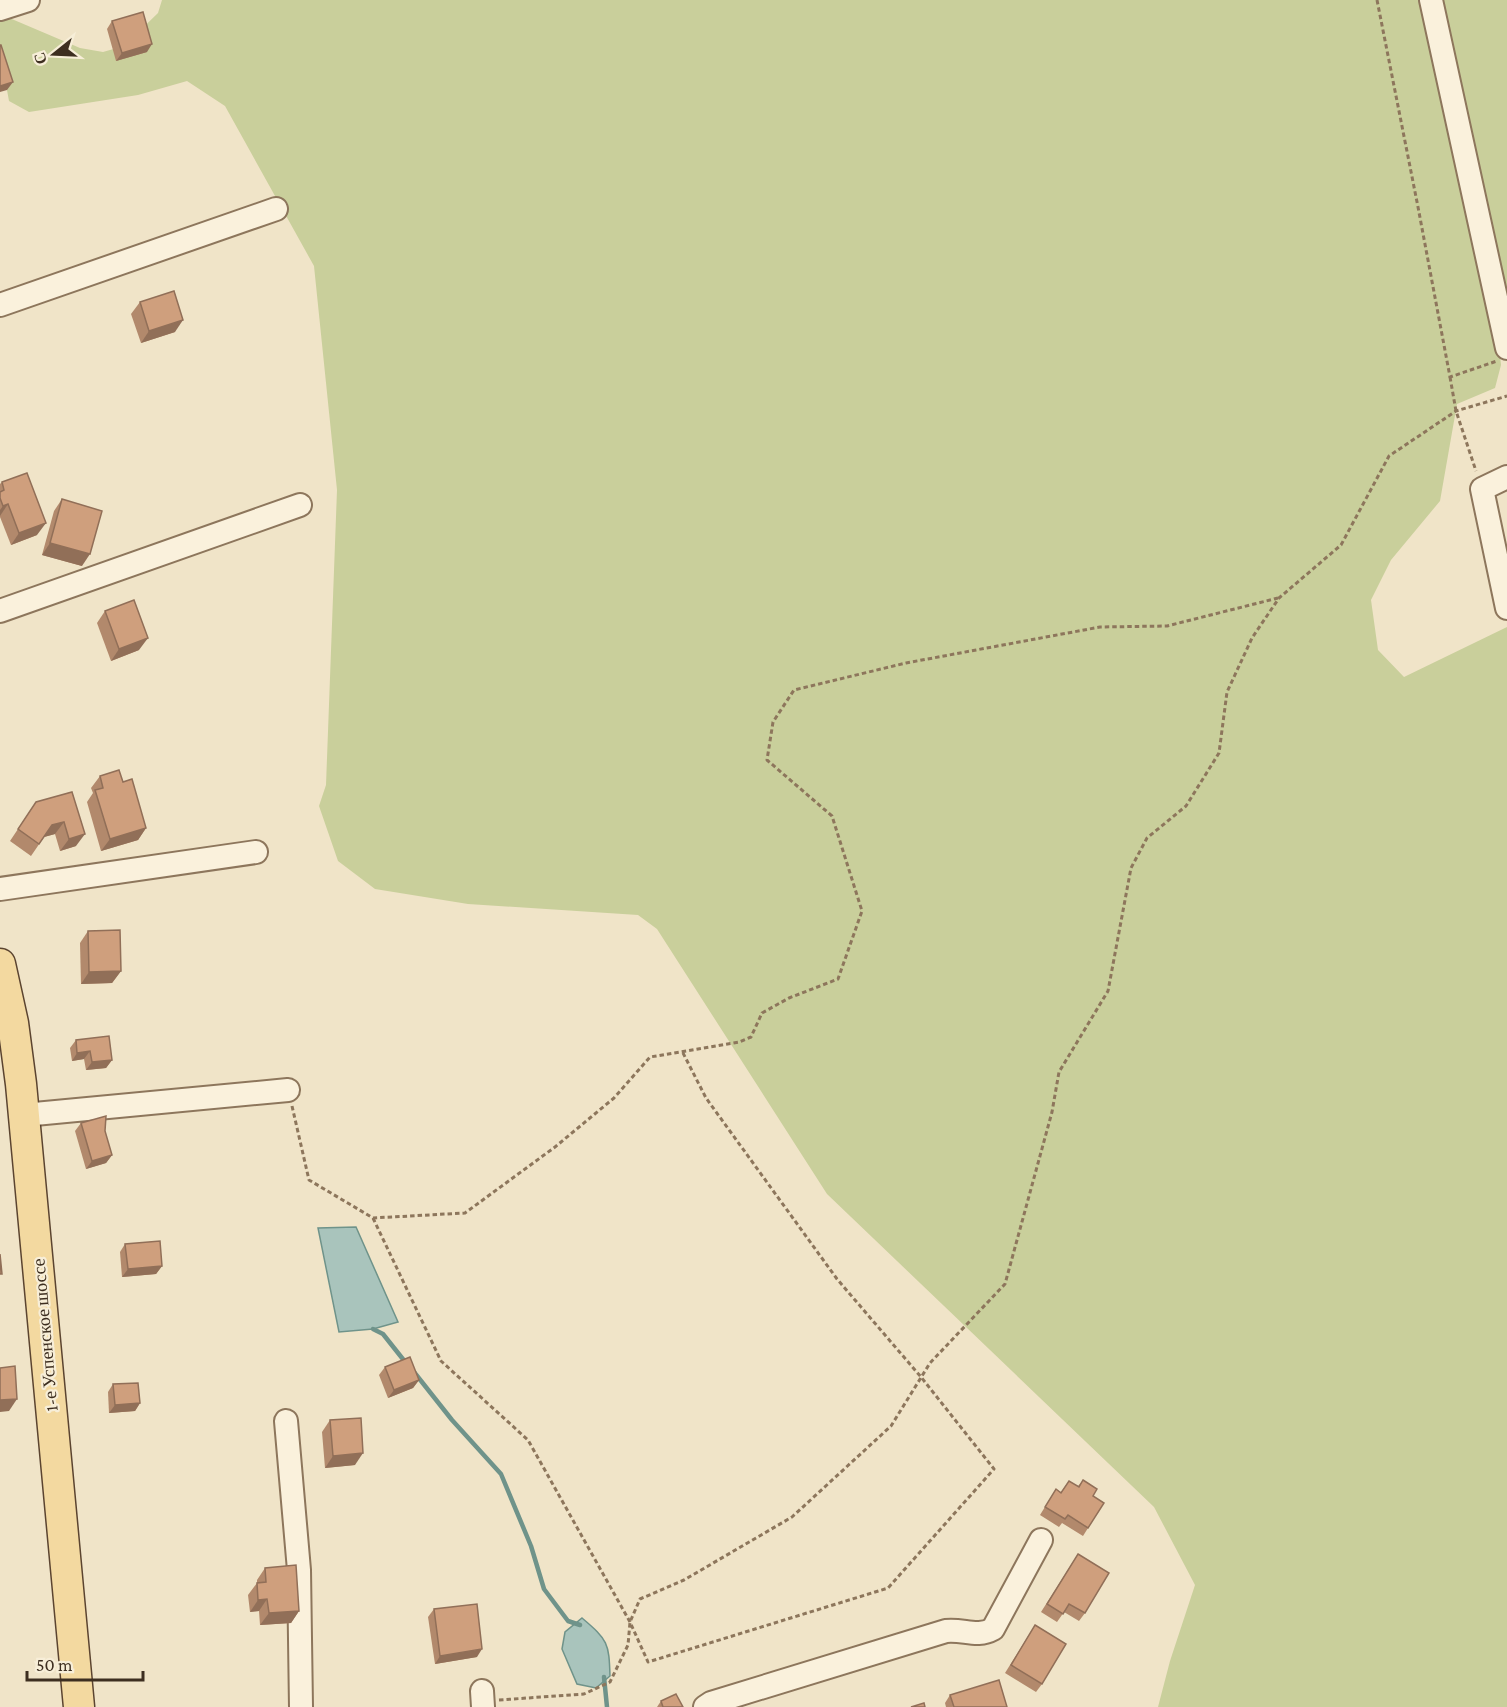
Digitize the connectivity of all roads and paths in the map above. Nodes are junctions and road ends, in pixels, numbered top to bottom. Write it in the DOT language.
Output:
graph roads {
  1 [pos="28,0"];
  2 [pos="1377,0"];
  3 [pos="1431,0"];
  4 [pos="0,9"];
  5 [pos="276,209"];
  6 [pos="0,305"];
  7 [pos="1502,355"];
  8 [pos="1450,377"];
  9 [pos="1507,396"];
  10 [pos="1456,411"];
  11 [pos="1507,477"];
  12 [pos="1482,489"];
  13 [pos="300,505"];
  14 [pos="1279,598"];
  15 [pos="1507,608"];
  16 [pos="0,611"];
  17 [pos="256,852"];
  18 [pos="0,889"];
  19 [pos="0,964"];
  20 [pos="682,1052"];
  21 [pos="288,1090"];
  22 [pos="24,1115"];
  23 [pos="373,1218"];
  24 [pos="921,1377"];
  25 [pos="286,1421"];
  26 [pos="1041,1540"];
  27 [pos="630,1622"];
  28 [pos="483,1700"];
  29 [pos="79,1707"];
  30 [pos="301,1707"];
  31 [pos="705,1707"];
  1 -- 4 [label="street"];
  2 -- 8 [label="path"];
  3 -- 7 [label="street"];
  5 -- 6 [label="street"];
  7 -- 8 [label="path"];
  8 -- 10 [label="path"];
  9 -- 10 [label="path"];
  10 -- 12 [label="path"];
  10 -- 14 [label="path"];
  11 -- 12 [label="street"];
  12 -- 15 [label="street"];
  13 -- 16 [label="street"];
  14 -- 20 [label="path"];
  14 -- 24 [label="path"];
  17 -- 18 [label="street"];
  19 -- 22 [label="main road, 1-е Успенское шоссе"];
  20 -- 23 [label="path"];
  20 -- 24 [label="path"];
  21 -- 22 [label="street"];
  21 -- 23 [label="path"];
  22 -- 29 [label="main road, 1-е Успенское шоссе"];
  23 -- 27 [label="path"];
  24 -- 27 [label="path"];
  24 -- 27 [label="path"];
  25 -- 30 [label="street"];
  26 -- 31 [label="street"];
  27 -- 28 [label="path"];
}
